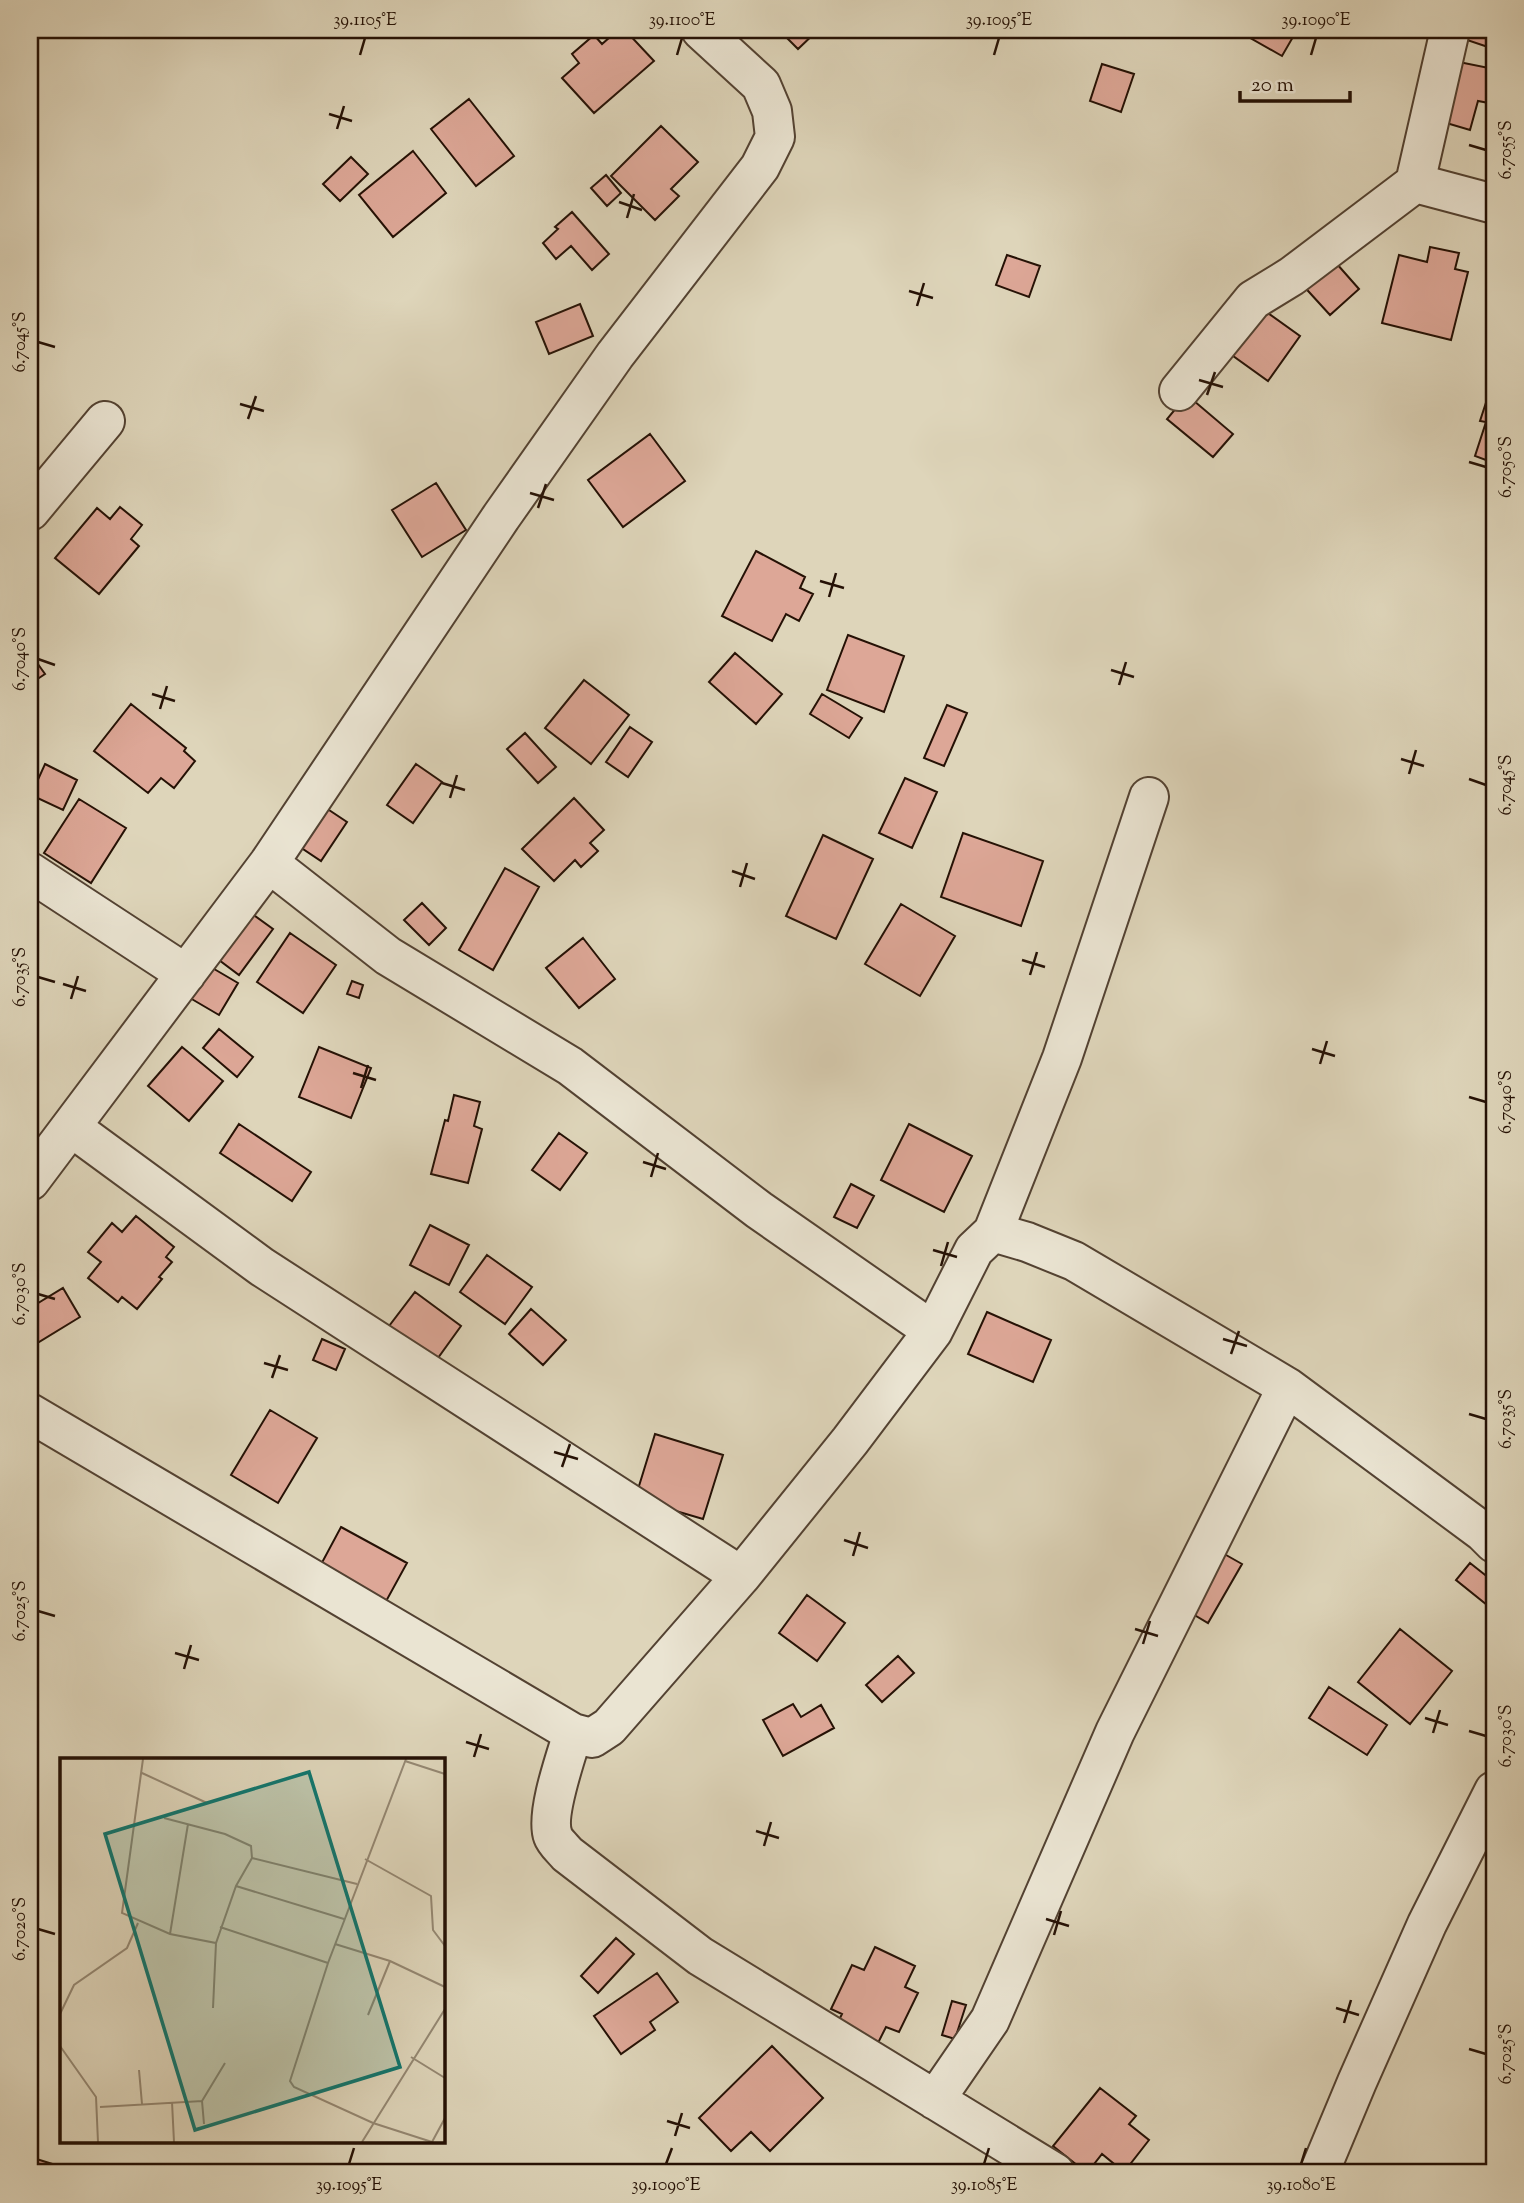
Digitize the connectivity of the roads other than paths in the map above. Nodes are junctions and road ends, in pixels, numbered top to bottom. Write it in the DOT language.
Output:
graph roads {
  1 [pos="701,30"];
  2 [pos="1450,30"];
  3 [pos="1415,183"];
  4 [pos="1494,204"];
  5 [pos="1179,391"];
  6 [pos="105,421"];
  7 [pos="30,511"];
  8 [pos="1149,797"];
  9 [pos="270,863"];
  10 [pos="30,872"];
  11 [pos="186,974"];
  12 [pos="71,1127"];
  13 [pos="30,1181"];
  14 [pos="993,1233"];
  15 [pos="933,1331"];
  16 [pos="1287,1387"];
  17 [pos="30,1413"];
  18 [pos="1491,1531"];
  19 [pos="741,1576"];
  20 [pos="573,1733"];
  21 [pos="1494,1791"];
  22 [pos="935,2100"];
  23 [pos="1055,2173"];
  24 [pos="1319,2173"];
  1 -- 9 [label="street"];
  2 -- 3 [label="street"];
  3 -- 4 [label="street"];
  3 -- 5 [label="street"];
  6 -- 7 [label="street"];
  8 -- 14 [label="street"];
  9 -- 11 [label="street"];
  9 -- 15 [label="street"];
  10 -- 11 [label="street"];
  11 -- 12 [label="street"];
  12 -- 13 [label="street"];
  12 -- 19 [label="street"];
  14 -- 15 [label="street"];
  14 -- 16 [label="street"];
  15 -- 19 [label="street"];
  16 -- 18 [label="street"];
  16 -- 22 [label="street"];
  17 -- 20 [label="street"];
  19 -- 20 [label="street"];
  20 -- 22 [label="street"];
  21 -- 24 [label="street"];
  22 -- 23 [label="street"];
}
